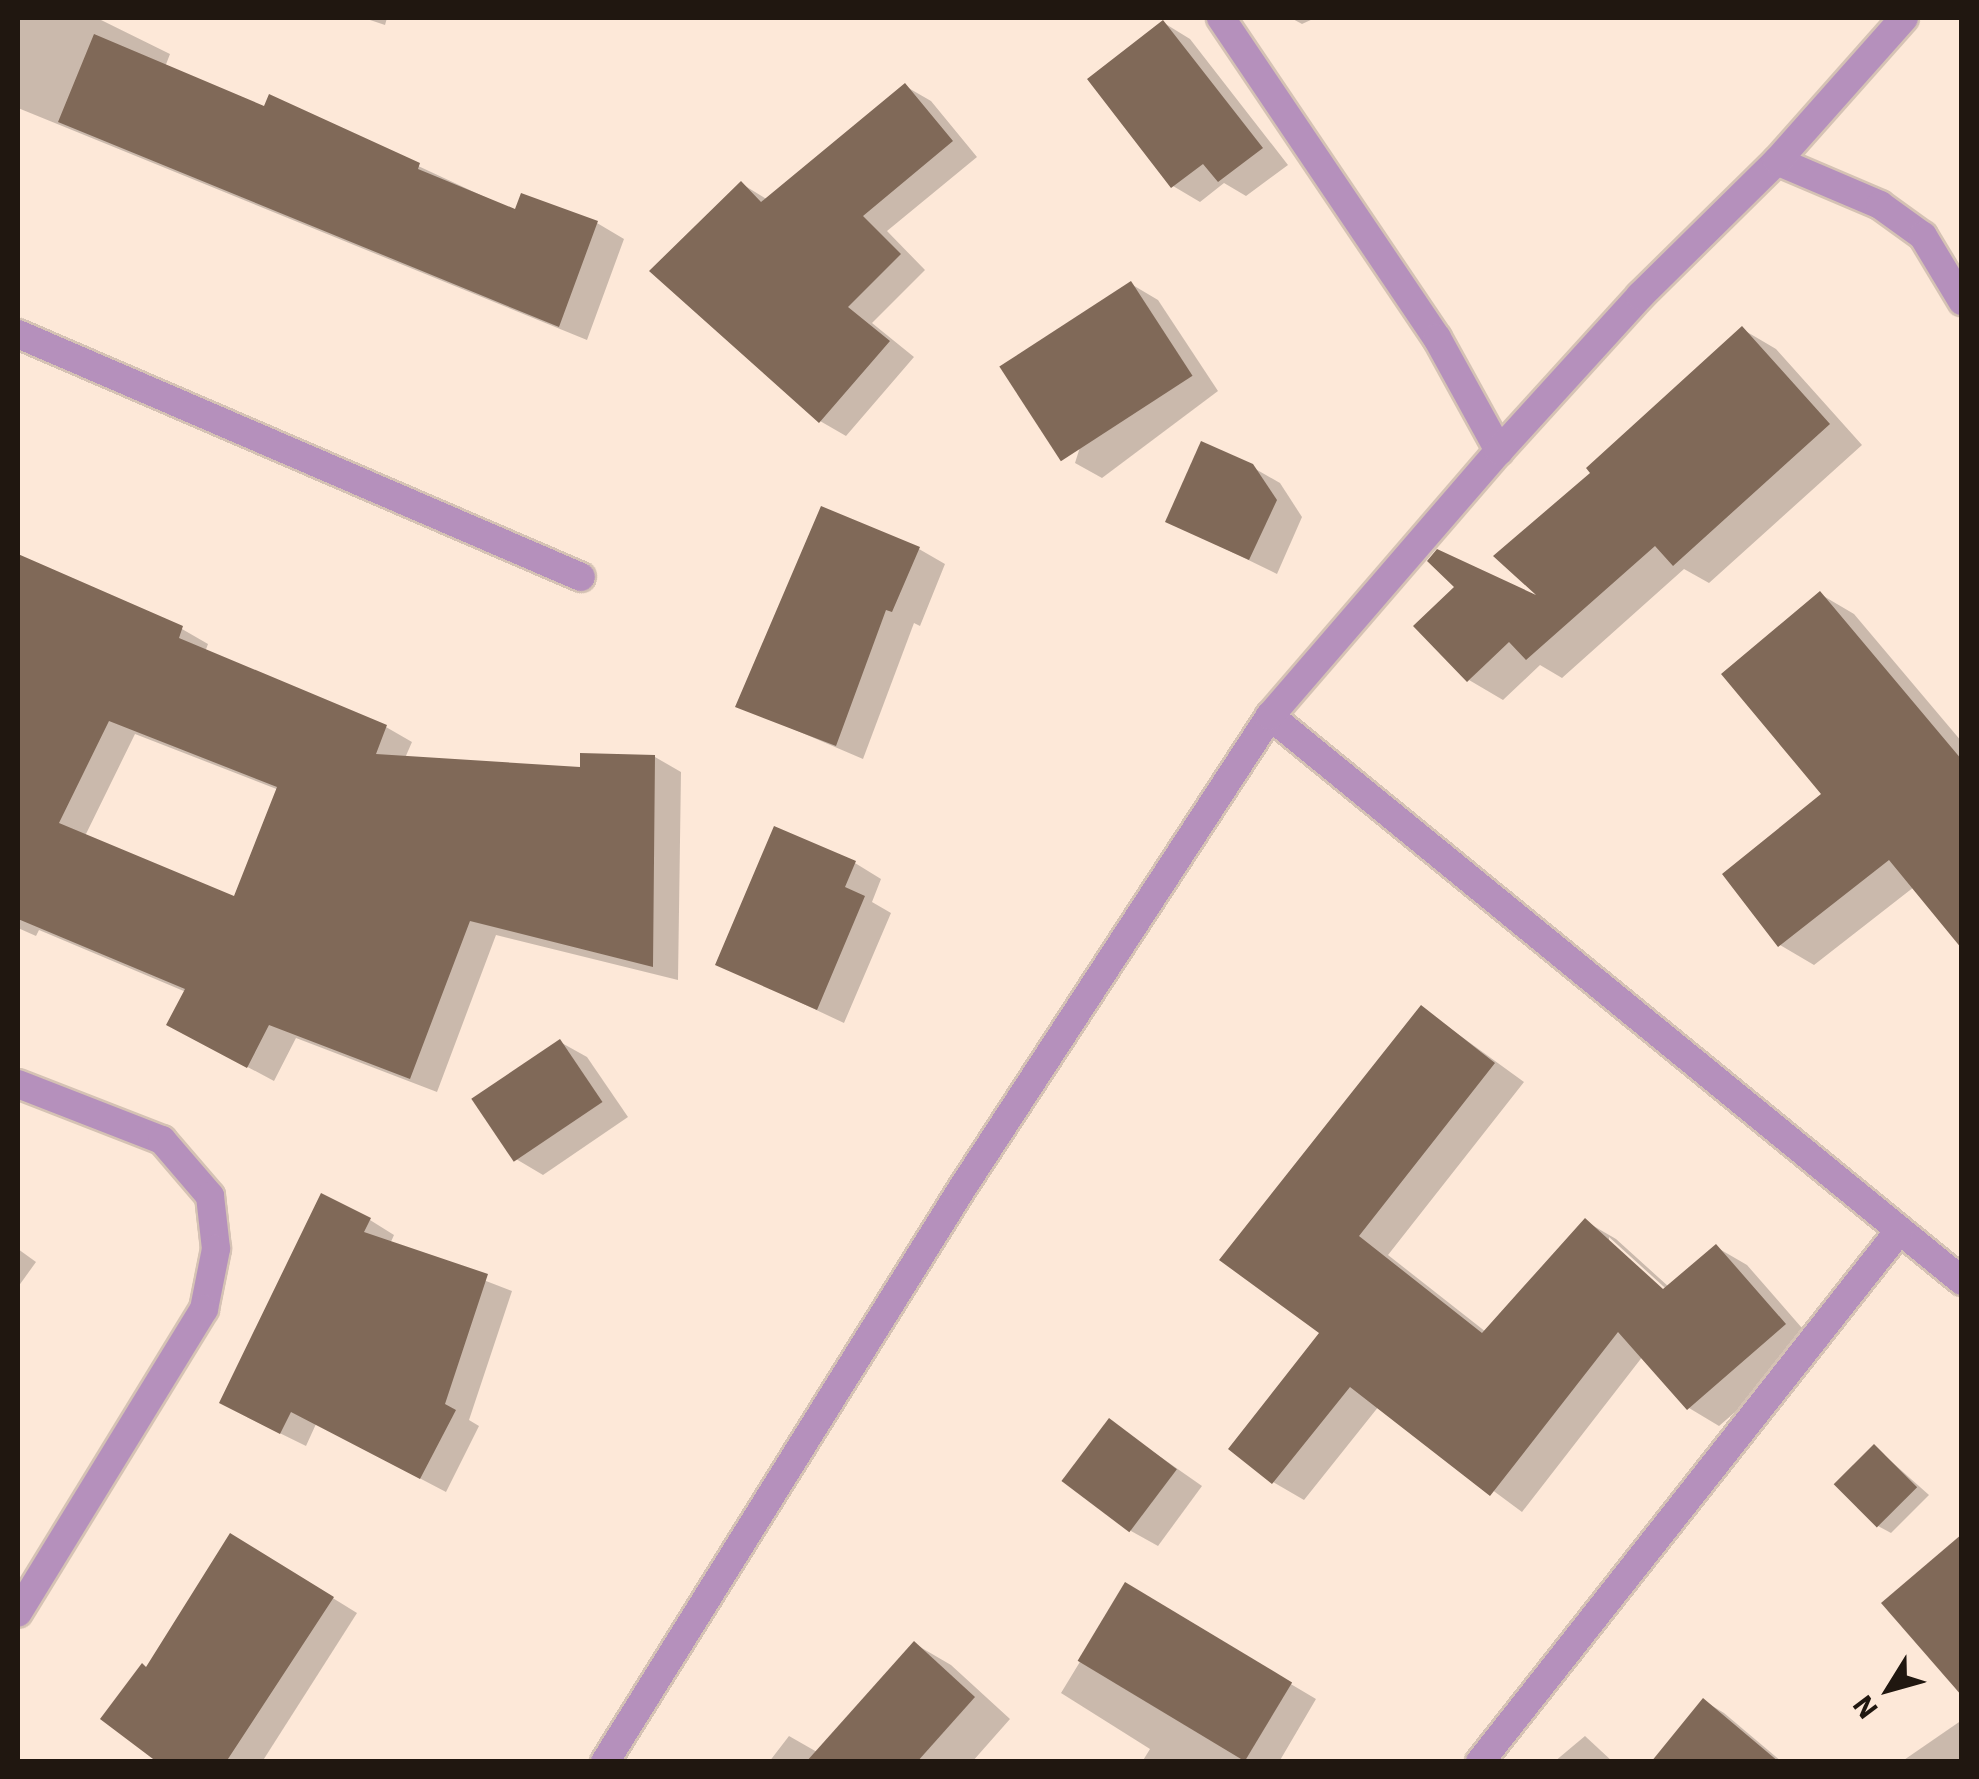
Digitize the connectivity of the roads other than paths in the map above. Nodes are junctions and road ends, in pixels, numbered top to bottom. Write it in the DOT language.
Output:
graph roads {
  1 [pos="1221,18"];
  2 [pos="1904,18"];
  3 [pos="1777,161"];
  4 [pos="1962,301"];
  5 [pos="18,334"];
  6 [pos="1499,451"];
  7 [pos="581,577"];
  8 [pos="1270,716"];
  9 [pos="18,1084"];
  10 [pos="1899,1231"];
  11 [pos="1962,1280"];
  12 [pos="18,1613"];
  13 [pos="605,1762"];
  14 [pos="1480,1762"];
  1 -- 6 [label="street"];
  2 -- 3 [label="street"];
  3 -- 4 [label="street"];
  3 -- 6 [label="street"];
  5 -- 7 [label="street"];
  6 -- 8 [label="street"];
  8 -- 10 [label="street"];
  8 -- 13 [label="street"];
  9 -- 12 [label="street"];
  10 -- 11 [label="street"];
  10 -- 14 [label="street"];
}
